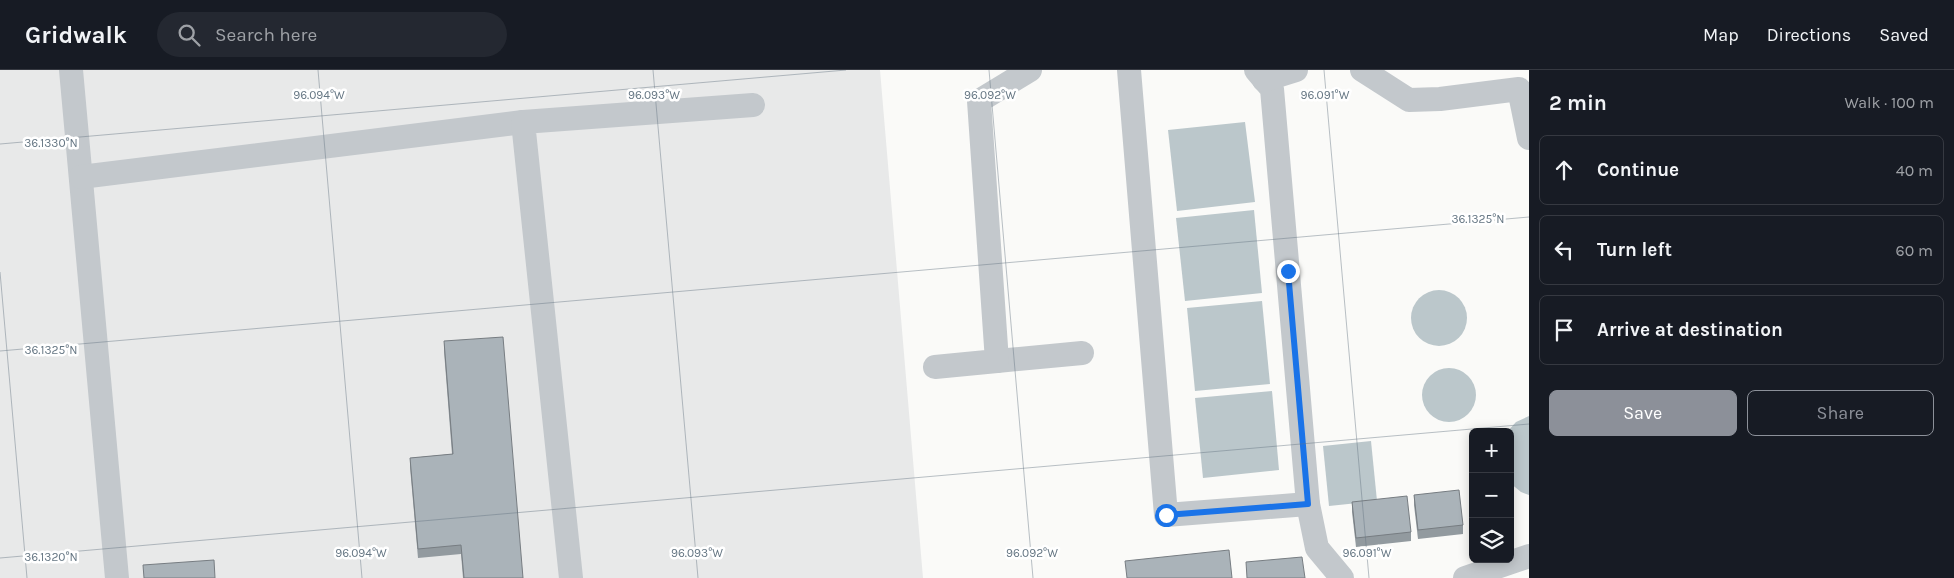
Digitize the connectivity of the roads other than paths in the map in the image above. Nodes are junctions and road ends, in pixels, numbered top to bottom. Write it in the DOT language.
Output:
graph roads {
  1 [pos="71,70"];
  2 [pos="1030,70"];
  3 [pos="1129,70"];
  4 [pos="1296,70"];
  5 [pos="1362,70"];
  6 [pos="1260,75"];
  7 [pos="753,105"];
  8 [pos="523,122"];
  9 [pos="1529,138"];
  10 [pos="81,178"];
  11 [pos="1082,353"];
  12 [pos="997,361"];
  13 [pos="936,366"];
  14 [pos="1308,504"];
  15 [pos="1529,556"];
  16 [pos="117,578"];
  17 [pos="571,578"];
  18 [pos="1342,578"];
  19 [pos="1465,578"];
  1 -- 10 [label="lane"];
  2 -- 12 [label="lane"];
  3 -- 14 [label="lane"];
  4 -- 6 [label="lane"];
  5 -- 9 [label="lane"];
  6 -- 14 [label="lane"];
  7 -- 8 [label="lane"];
  8 -- 10 [label="lane"];
  8 -- 17 [label="lane"];
  10 -- 16 [label="lane"];
  11 -- 12 [label="lane"];
  12 -- 13 [label="lane"];
  14 -- 18 [label="lane"];
  15 -- 19 [label="lane"];
}
